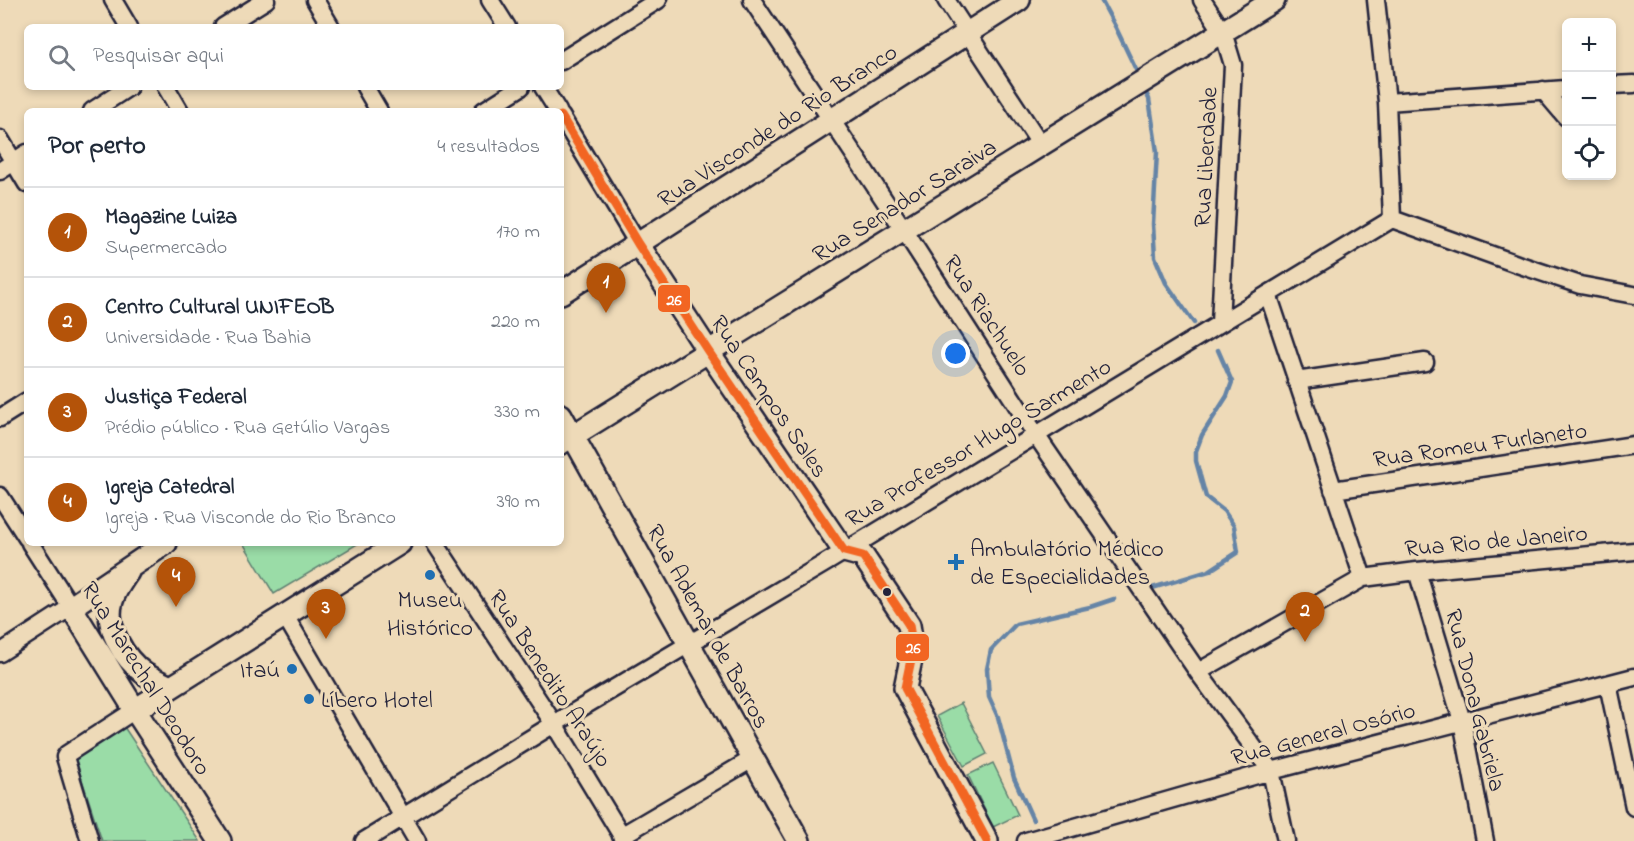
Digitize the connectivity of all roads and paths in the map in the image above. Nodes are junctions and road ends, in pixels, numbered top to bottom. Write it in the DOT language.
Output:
graph roads {
  1 [pos="113,0"];
  2 [pos="266,0"];
  3 [pos="315,0"];
  4 [pos="490,0"];
  5 [pos="658,0"];
  6 [pos="752,0"];
  7 [pos="946,0"];
  8 [pos="1019,0"];
  9 [pos="1202,0"];
  10 [pos="1274,0"];
  11 [pos="1376,0"];
  12 [pos="127,24"];
  13 [pos="228,24"];
  14 [pos="329,24"];
  15 [pos="505,24"];
  16 [pos="1223,32"];
  17 [pos="969,33"];
  18 [pos="564,60"];
  19 [pos="1634,84"];
  20 [pos="1616,85"];
  21 [pos="1562,89"];
  22 [pos="124,90"];
  23 [pos="168,90"];
  24 [pos="367,90"];
  25 [pos="516,90"];
  26 [pos="545,90"];
  27 [pos="1543,90"];
  28 [pos="1387,102"];
  29 [pos="97,108"];
  30 [pos="178,108"];
  31 [pos="377,108"];
  32 [pos="488,108"];
  33 [pos="556,108"];
  34 [pos="1562,112"];
  35 [pos="832,120"];
  36 [pos="564,121"];
  37 [pos="0,139"];
  38 [pos="1041,145"];
  39 [pos="14,162"];
  40 [pos="24,179"];
  41 [pos="1392,219"];
  42 [pos="904,230"];
  43 [pos="638,244"];
  44 [pos="564,290"];
  45 [pos="1268,294"];
  46 [pos="1634,294"];
  47 [pos="1220,323"];
  48 [pos="708,351"];
  49 [pos="1425,362"];
  50 [pos="1296,381"];
  51 [pos="24,403"];
  52 [pos="0,418"];
  53 [pos="1036,435"];
  54 [pos="567,439"];
  55 [pos="1634,445"];
  56 [pos="1333,490"];
  57 [pos="0,496"];
  58 [pos="24,533"];
  59 [pos="32,546"];
  60 [pos="162,546"];
  61 [pos="395,546"];
  62 [pos="437,546"];
  63 [pos="844,551"];
  64 [pos="1634,551"];
  65 [pos="131,567"];
  66 [pos="1417,571"];
  67 [pos="1363,578"];
  68 [pos="77,603"];
  69 [pos="284,614"];
  70 [pos="690,644"];
  71 [pos="0,653"];
  72 [pos="1198,672"];
  73 [pos="1634,677"];
  74 [pos="1608,684"];
  75 [pos="170,687"];
  76 [pos="140,707"];
  77 [pos="1462,721"];
  78 [pos="554,724"];
  79 [pos="754,758"];
  80 [pos="1271,771"];
  81 [pos="1634,807"];
  82 [pos="403,817"];
  83 [pos="623,838"];
  84 [pos="90,841"];
  85 [pos="220,841"];
  86 [pos="364,841"];
  87 [pos="417,841"];
  88 [pos="799,841"];
  89 [pos="987,841"];
  90 [pos="1026,841"];
  91 [pos="1286,841"];
  92 [pos="1485,841"];
  1 -- 12 [label="street"];
  2 -- 13 [label="street"];
  3 -- 14 [label="street"];
  4 -- 15 [label="street"];
  5 -- 18 [label="street"];
  6 -- 35 [label="street, Rua Riachuelo"];
  7 -- 17 [label="street"];
  8 -- 17 [label="main road, Rua Visconde do Rio Branco"];
  9 -- 16 [label="street, Rua Liberdade"];
  10 -- 16 [label="main road, Rua Senador Saraiva"];
  11 -- 28 [label="street"];
  16 -- 38 [label="main road, Rua Senador Saraiva"];
  16 -- 47 [label="street, Rua Liberdade"];
  17 -- 35 [label="main road, Rua Visconde do Rio Branco"];
  17 -- 38 [label="street"];
  19 -- 20 [label="street"];
  21 -- 27 [label="street"];
  22 -- 29 [label="street"];
  23 -- 30 [label="street"];
  24 -- 31 [label="street"];
  25 -- 32 [label="street"];
  26 -- 33 [label="street"];
  27 -- 28 [label="street"];
  27 -- 34 [label="street"];
  28 -- 41 [label="street"];
  35 -- 42 [label="street, Rua Riachuelo"];
  35 -- 43 [label="main road, Rua Visconde do Rio Branco"];
  36 -- 43 [label="street, Rua Campos Sales"];
  37 -- 39 [label="street"];
  38 -- 42 [label="main road, Rua Senador Saraiva"];
  39 -- 40 [label="street"];
  41 -- 45 [label="street, Rua Professor Hugo Sarmento"];
  41 -- 46 [label="street"];
  42 -- 48 [label="main road, Rua Senador Saraiva"];
  42 -- 53 [label="street, Rua Riachuelo"];
  43 -- 44 [label="main road, Rua Visconde do Rio Branco"];
  43 -- 48 [label="main road, Rua Campos Sales"];
  45 -- 47 [label="street, Rua Professor Hugo Sarmento"];
  45 -- 50 [label="street"];
  47 -- 53 [label="street, Rua Professor Hugo Sarmento"];
  48 -- 54 [label="main road, Rua Senador Saraiva"];
  48 -- 63 [label="main road, Rua Campos Sales"];
  49 -- 50 [label="street"];
  50 -- 56 [label="street"];
  51 -- 52 [label="street"];
  53 -- 63 [label="street, Rua Professor Hugo Sarmento"];
  53 -- 72 [label="street, Rua Riachuelo"];
  54 -- 70 [label="main road, Rua Ademar de Barros"];
  55 -- 56 [label="street, Rua Romeu Furlaneto"];
  56 -- 67 [label="street"];
  57 -- 58 [label="street"];
  59 -- 68 [label="street, Rua Marechal Deodoro"];
  60 -- 65 [label="main road"];
  61 -- 69 [label="main road"];
  62 -- 78 [label="street, Rua Benedito Araújo"];
  63 -- 70 [label="street, Rua Professor Hugo Sarmento"];
  63 -- 89 [label="main road"];
  64 -- 66 [label="street, Rua Rio de Janeiro"];
  65 -- 68 [label="main road"];
  65 -- 75 [label="main road"];
  66 -- 67 [label="street, Rua Rio de Janeiro"];
  66 -- 77 [label="street, Rua Dona Gabriela"];
  67 -- 72 [label="street"];
  68 -- 71 [label="street"];
  68 -- 76 [label="main road, Rua Marechal Deodoro"];
  69 -- 75 [label="main road"];
  69 -- 82 [label="street"];
  70 -- 78 [label="street, Rua Professor Hugo Sarmento"];
  70 -- 79 [label="main road, Rua Ademar de Barros"];
  72 -- 80 [label="street, Rua Riachuelo"];
  73 -- 74 [label="street, Rua General Osório"];
  74 -- 77 [label="street, Rua General Osório"];
  74 -- 81 [label="street"];
  75 -- 76 [label="main road"];
  76 -- 84 [label="street"];
  76 -- 85 [label="main road, Rua Marechal Deodoro"];
  77 -- 80 [label="street, Rua General Osório"];
  77 -- 92 [label="street, Rua Dona Gabriela"];
  78 -- 82 [label="street, Rua Professor Hugo Sarmento"];
  78 -- 83 [label="street, Rua Benedito Araújo"];
  79 -- 83 [label="street"];
  79 -- 88 [label="main road, Rua Ademar de Barros"];
  80 -- 90 [label="street, Rua General Osório"];
  80 -- 91 [label="street"];
  82 -- 86 [label="street, Rua Professor Hugo Sarmento"];
  82 -- 87 [label="street"];
}
